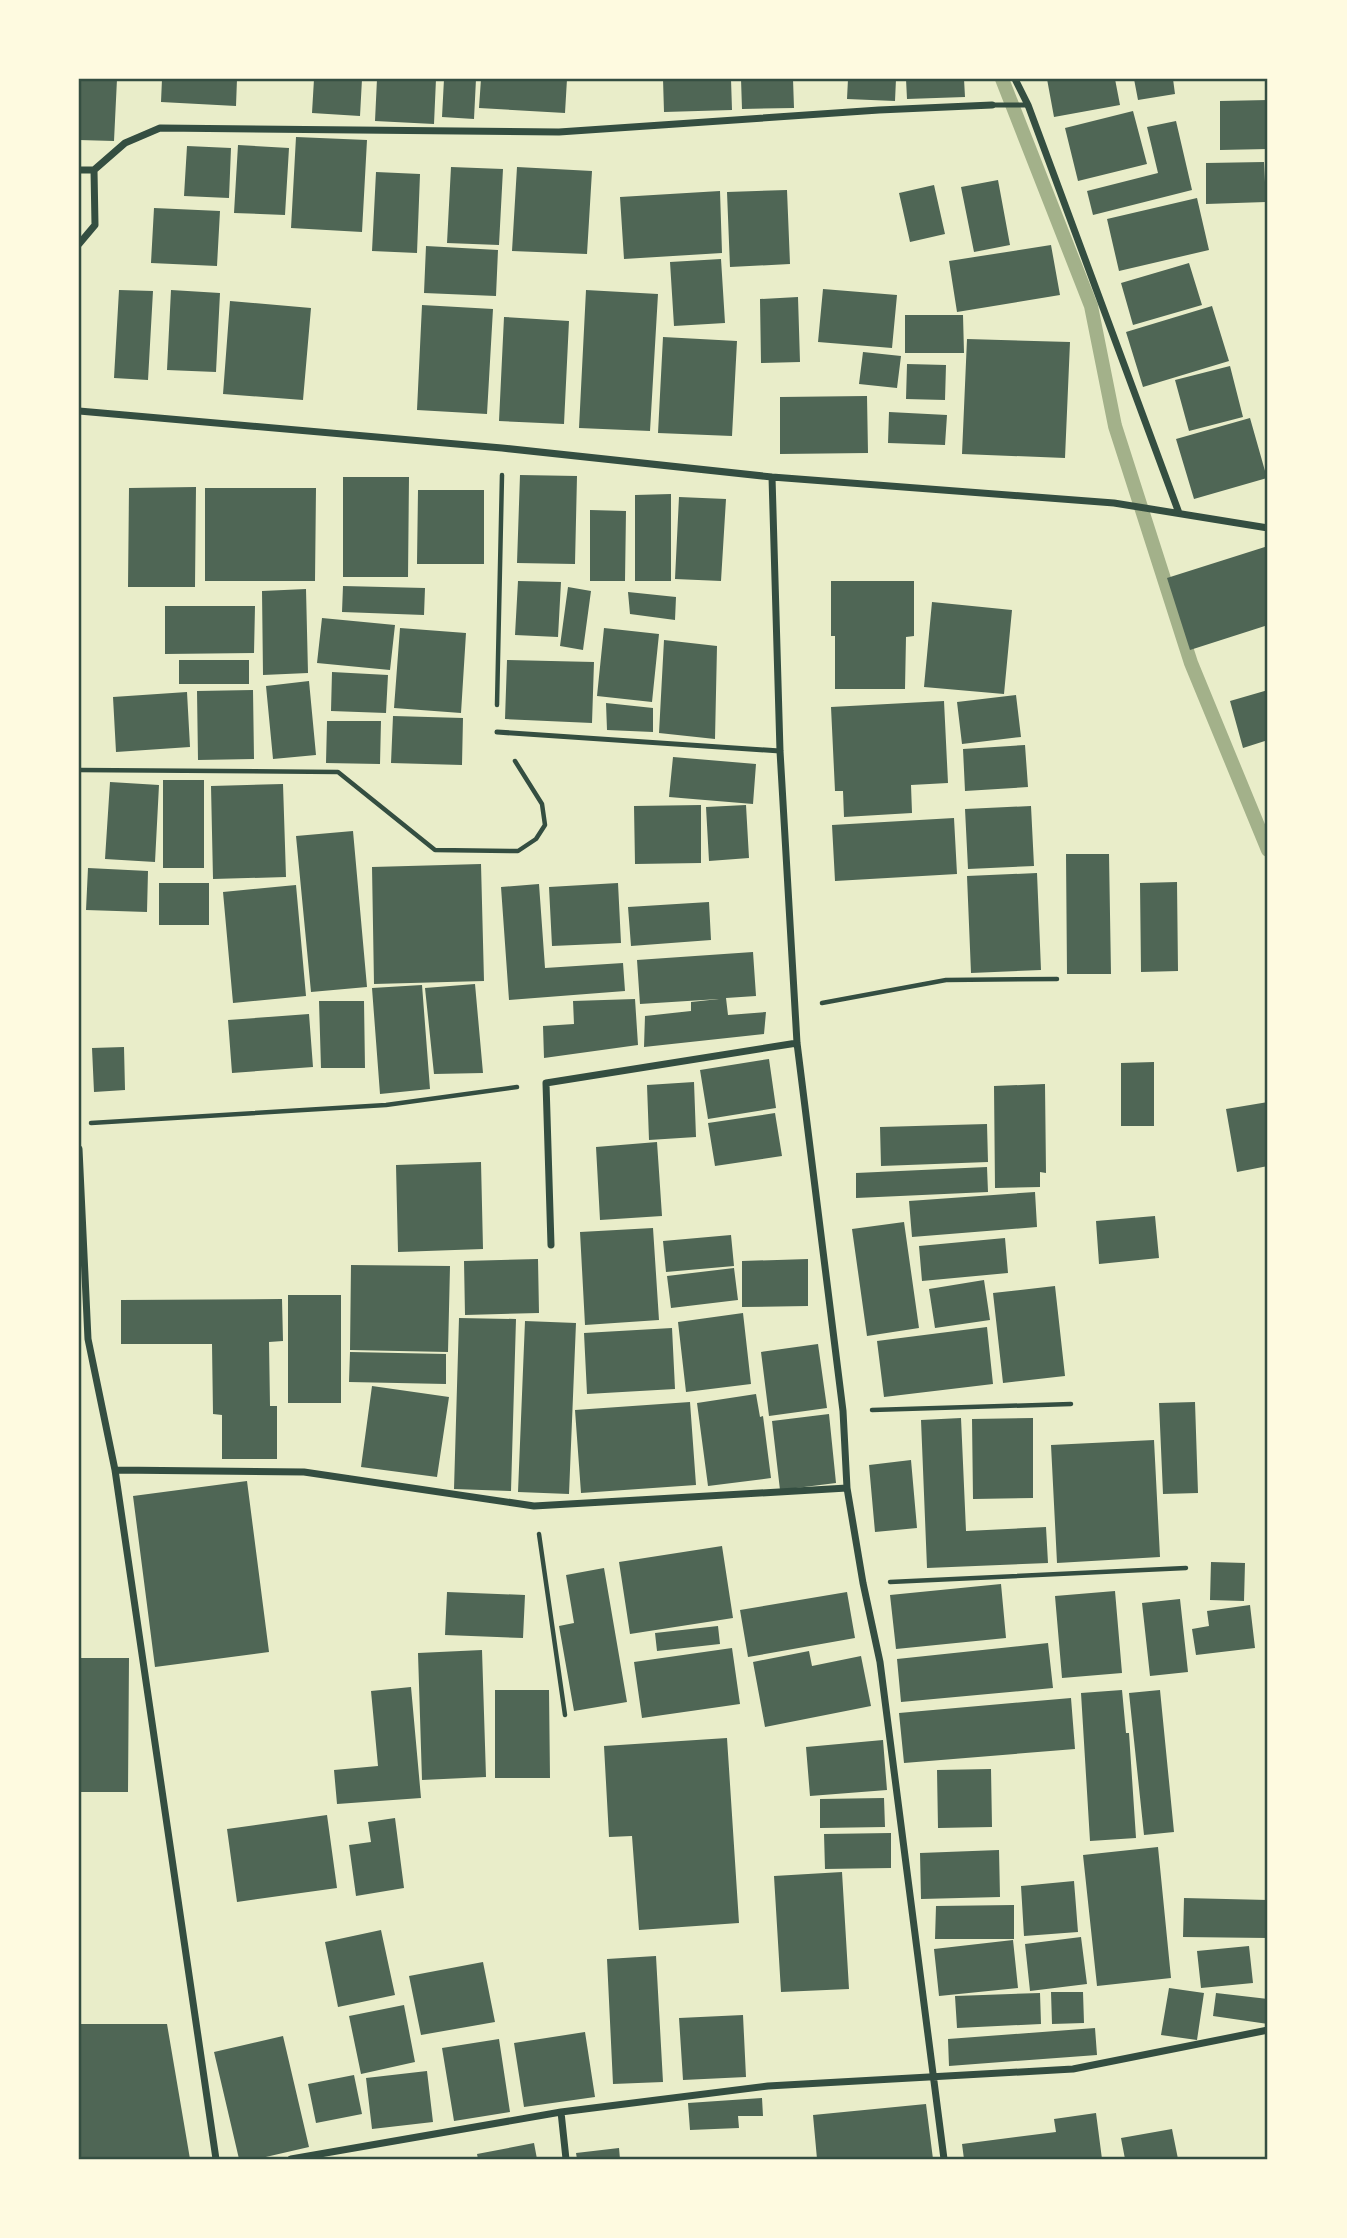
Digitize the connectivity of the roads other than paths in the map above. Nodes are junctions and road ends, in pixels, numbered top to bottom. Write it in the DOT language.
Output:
graph roads {
  1 [pos="1015,79"];
  2 [pos="1024,104"];
  3 [pos="992,105"];
  4 [pos="79,170"];
  5 [pos="94,170"];
  6 [pos="79,244"];
  7 [pos="79,411"];
  8 [pos="772,477"];
  9 [pos="1180,513"];
  10 [pos="1268,528"];
  11 [pos="496,732"];
  12 [pos="780,751"];
  13 [pos="797,1043"];
  14 [pos="79,1149"];
  15 [pos="551,1245"];
  16 [pos="115,1470"];
  17 [pos="847,1488"];
  18 [pos="1268,2030"];
  19 [pos="934,2075"];
  20 [pos="561,2112"];
  21 [pos="216,2159"];
  22 [pos="291,2159"];
  23 [pos="566,2159"];
  24 [pos="944,2159"];
  1 -- 2 [label="street"];
  2 -- 3 [label="lane"];
  2 -- 9 [label="street"];
  3 -- 5 [label="street"];
  4 -- 5 [label="street"];
  5 -- 6 [label="street"];
  7 -- 8 [label="street"];
  8 -- 9 [label="street"];
  8 -- 12 [label="street"];
  9 -- 10 [label="street"];
  11 -- 12 [label="lane"];
  12 -- 13 [label="street"];
  13 -- 15 [label="street"];
  13 -- 17 [label="street"];
  14 -- 16 [label="street"];
  16 -- 17 [label="street"];
  16 -- 21 [label="street"];
  17 -- 19 [label="street"];
  18 -- 19 [label="street"];
  19 -- 20 [label="street"];
  19 -- 24 [label="street"];
  20 -- 22 [label="street"];
  20 -- 23 [label="street"];
}
